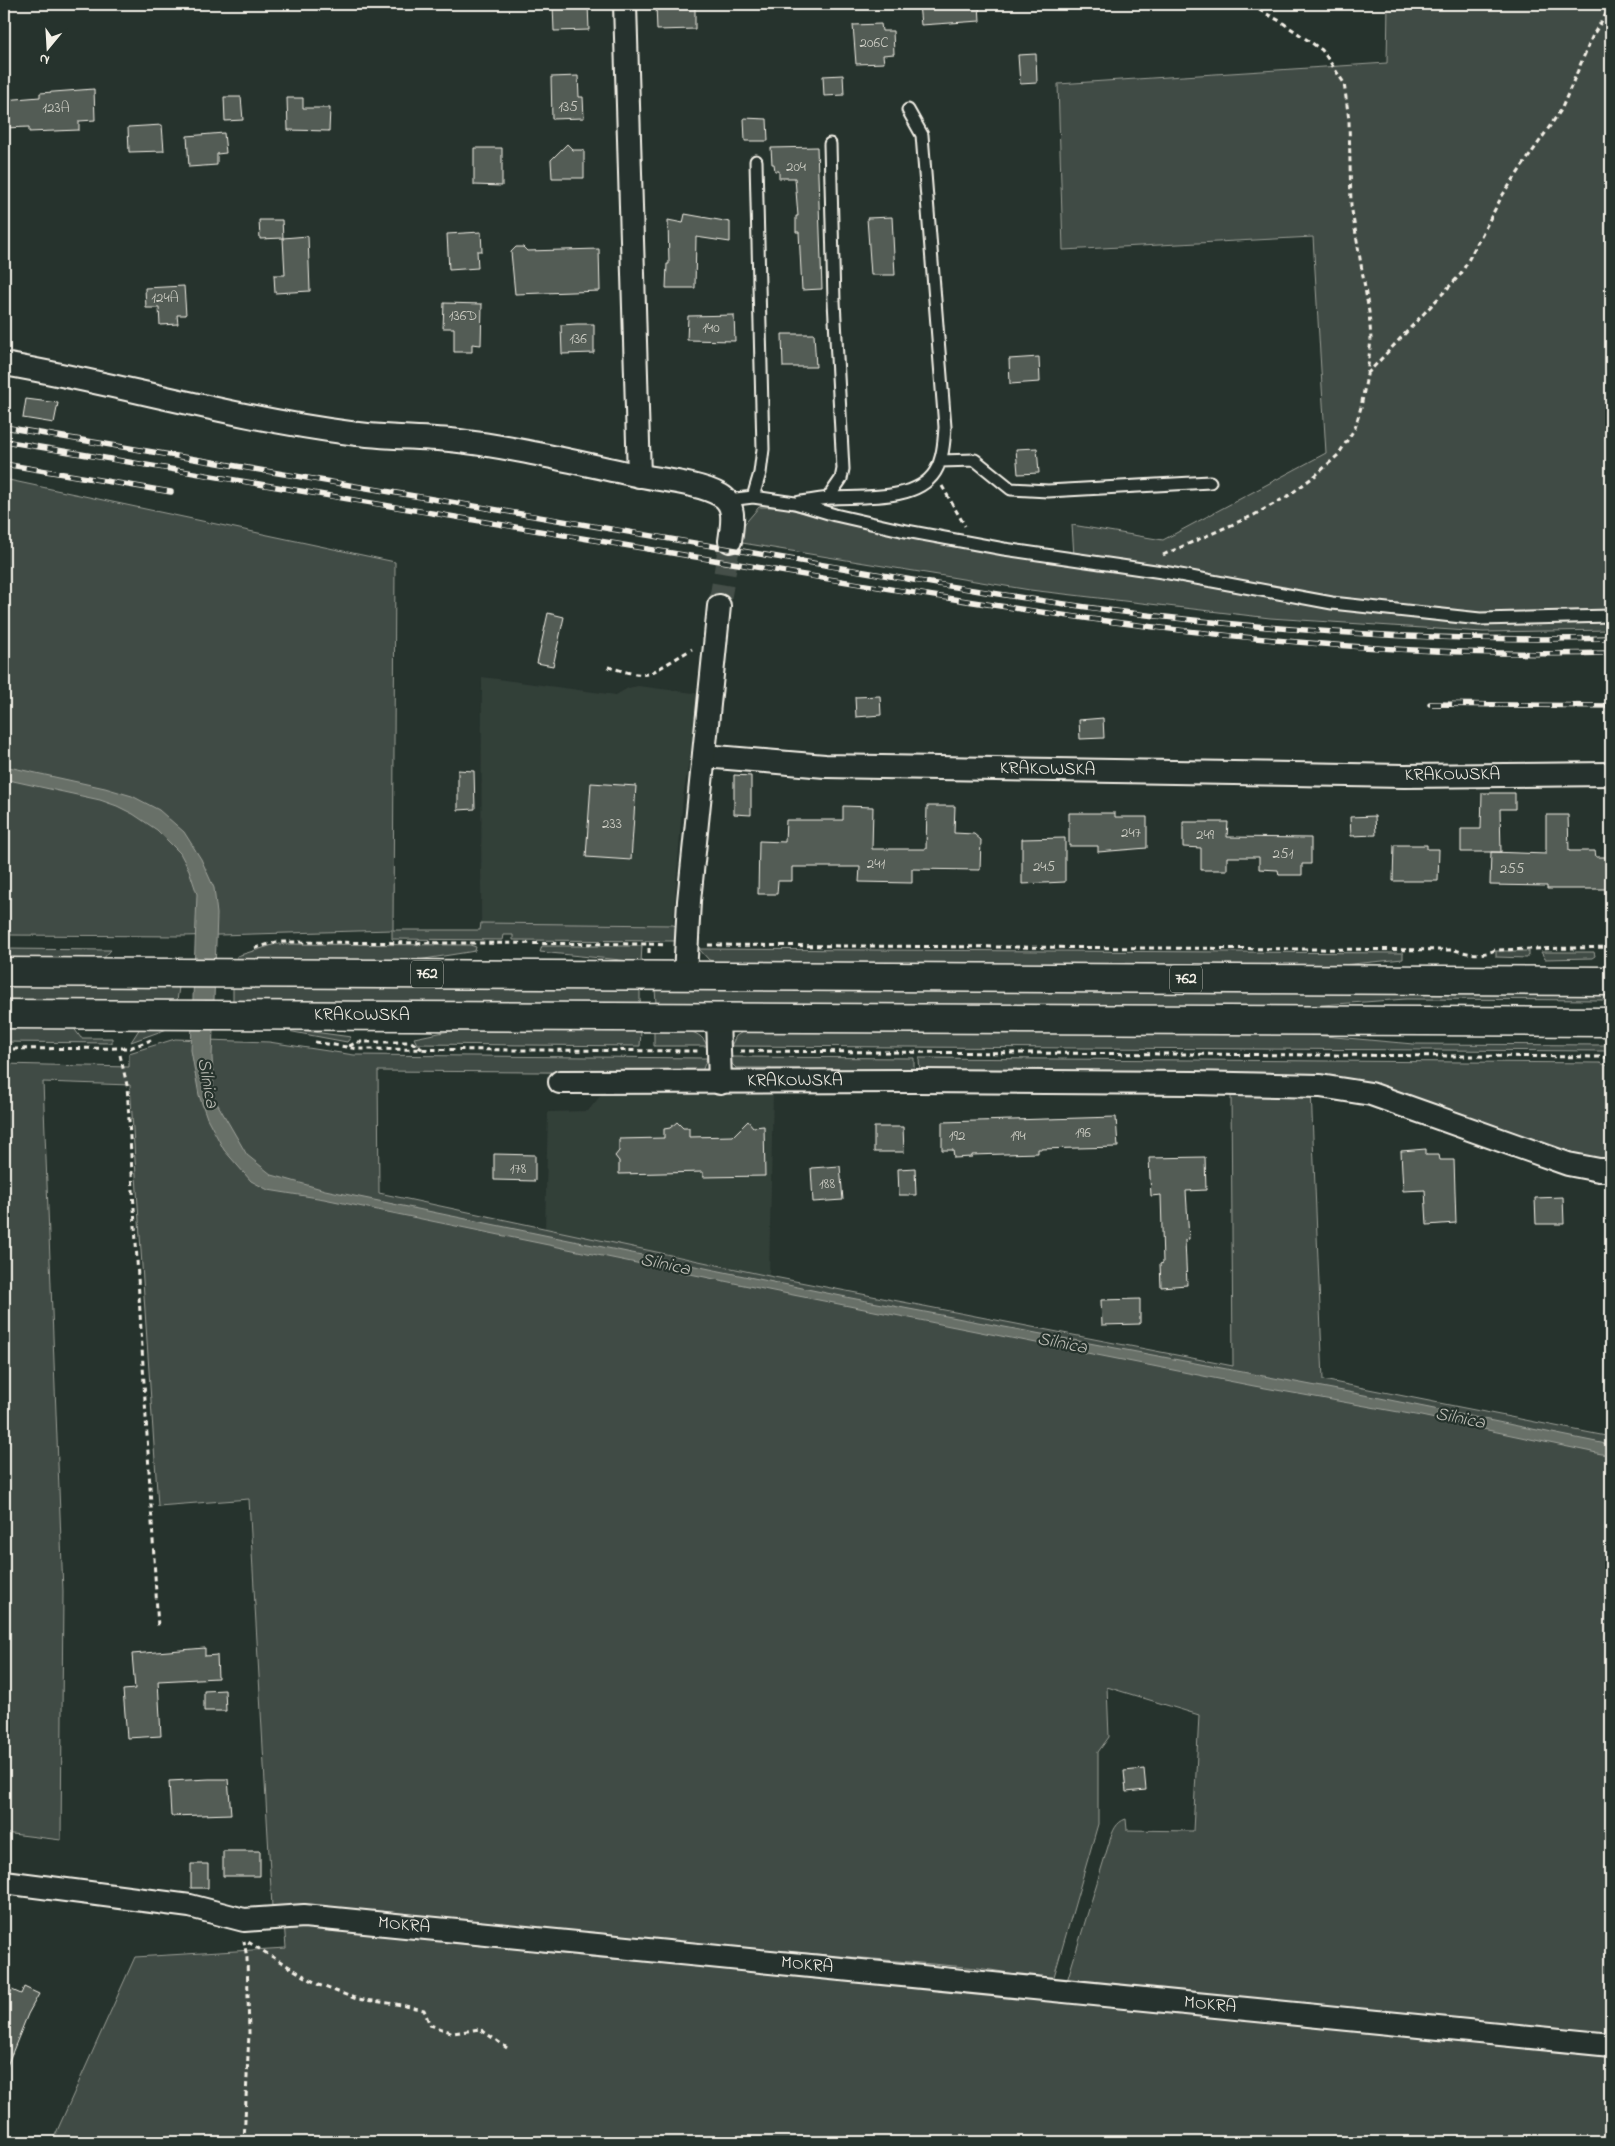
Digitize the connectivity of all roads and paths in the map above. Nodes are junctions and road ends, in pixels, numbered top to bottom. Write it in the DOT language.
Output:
graph roads {
  1 [pos="625,4"];
  2 [pos="1248,4"];
  3 [pos="1611,6"];
  4 [pos="908,110"];
  5 [pos="830,144"];
  6 [pos="756,162"];
  7 [pos="4,364"];
  8 [pos="1367,375"];
  9 [pos="940,461"];
  10 [pos="934,473"];
  11 [pos="639,476"];
  12 [pos="1210,482"];
  13 [pos="753,497"];
  14 [pos="828,498"];
  15 [pos="728,500"];
  16 [pos="796,503"];
  17 [pos="730,541"];
  18 [pos="976,544"];
  19 [pos="1141,568"];
  20 [pos="719,606"];
  21 [pos="1611,616"];
  22 [pos="715,643"];
  23 [pos="608,667"];
  24 [pos="704,756"];
  25 [pos="1611,774"];
  26 [pos="649,944"];
  27 [pos="676,945"];
  28 [pos="707,945"];
  29 [pos="1611,947"];
  30 [pos="251,949"];
  31 [pos="648,954"];
  32 [pos="4,972"];
  33 [pos="685,975"];
  34 [pos="1611,982"];
  35 [pos="4,1014"];
  36 [pos="718,1017"];
  37 [pos="1611,1022"];
  38 [pos="312,1041"];
  39 [pos="347,1047"];
  40 [pos="130,1048"];
  41 [pos="4,1049"];
  42 [pos="423,1049"];
  43 [pos="708,1051"];
  44 [pos="731,1051"];
  45 [pos="120,1055"];
  46 [pos="1611,1059"];
  47 [pos="560,1082"];
  48 [pos="720,1083"];
  49 [pos="1611,1170"];
  50 [pos="158,1628"];
  51 [pos="4,1882"];
  52 [pos="244,1930"];
  53 [pos="1611,2045"];
  54 [pos="507,2048"];
  55 [pos="244,2142"];
  1 -- 11 [label="street"];
  2 -- 8 [label="path"];
  3 -- 8 [label="path"];
  4 -- 9 [label="lane"];
  5 -- 14 [label="lane"];
  6 -- 13 [label="lane"];
  7 -- 11 [label="street"];
  8 -- 19 [label="path"];
  9 -- 10 [label="lane"];
  9 -- 12 [label="lane"];
  10 -- 14 [label="lane"];
  10 -- 18 [label="path"];
  11 -- 15 [label="street"];
  13 -- 15 [label="lane"];
  13 -- 16 [label="lane"];
  14 -- 16 [label="lane"];
  15 -- 17 [label="street"];
  16 -- 18 [label="lane"];
  18 -- 19 [label="lane"];
  19 -- 21 [label="lane"];
  20 -- 22 [label="street"];
  22 -- 23 [label="path"];
  22 -- 24 [label="street"];
  24 -- 25 [label="street, KRAKOWSKA"];
  24 -- 33 [label="street"];
  26 -- 27 [label="path"];
  26 -- 30 [label="path"];
  26 -- 31 [label="path"];
  28 -- 29 [label="path"];
  32 -- 33 [label="main road, 762"];
  33 -- 34 [label="main road, 762"];
  35 -- 36 [label="main road, KRAKOWSKA"];
  36 -- 37 [label="main road, KRAKOWSKA"];
  36 -- 48 [label="street"];
  38 -- 39 [label="path"];
  39 -- 42 [label="path"];
  39 -- 42 [label="path"];
  40 -- 41 [label="path"];
  42 -- 43 [label="path"];
  44 -- 46 [label="path"];
  45 -- 50 [label="path"];
  47 -- 48 [label="street, KRAKOWSKA"];
  48 -- 49 [label="street, KRAKOWSKA"];
  51 -- 52 [label="street, MOKRA"];
  52 -- 53 [label="street, MOKRA"];
  52 -- 54 [label="path"];
  52 -- 55 [label="path"];
}
